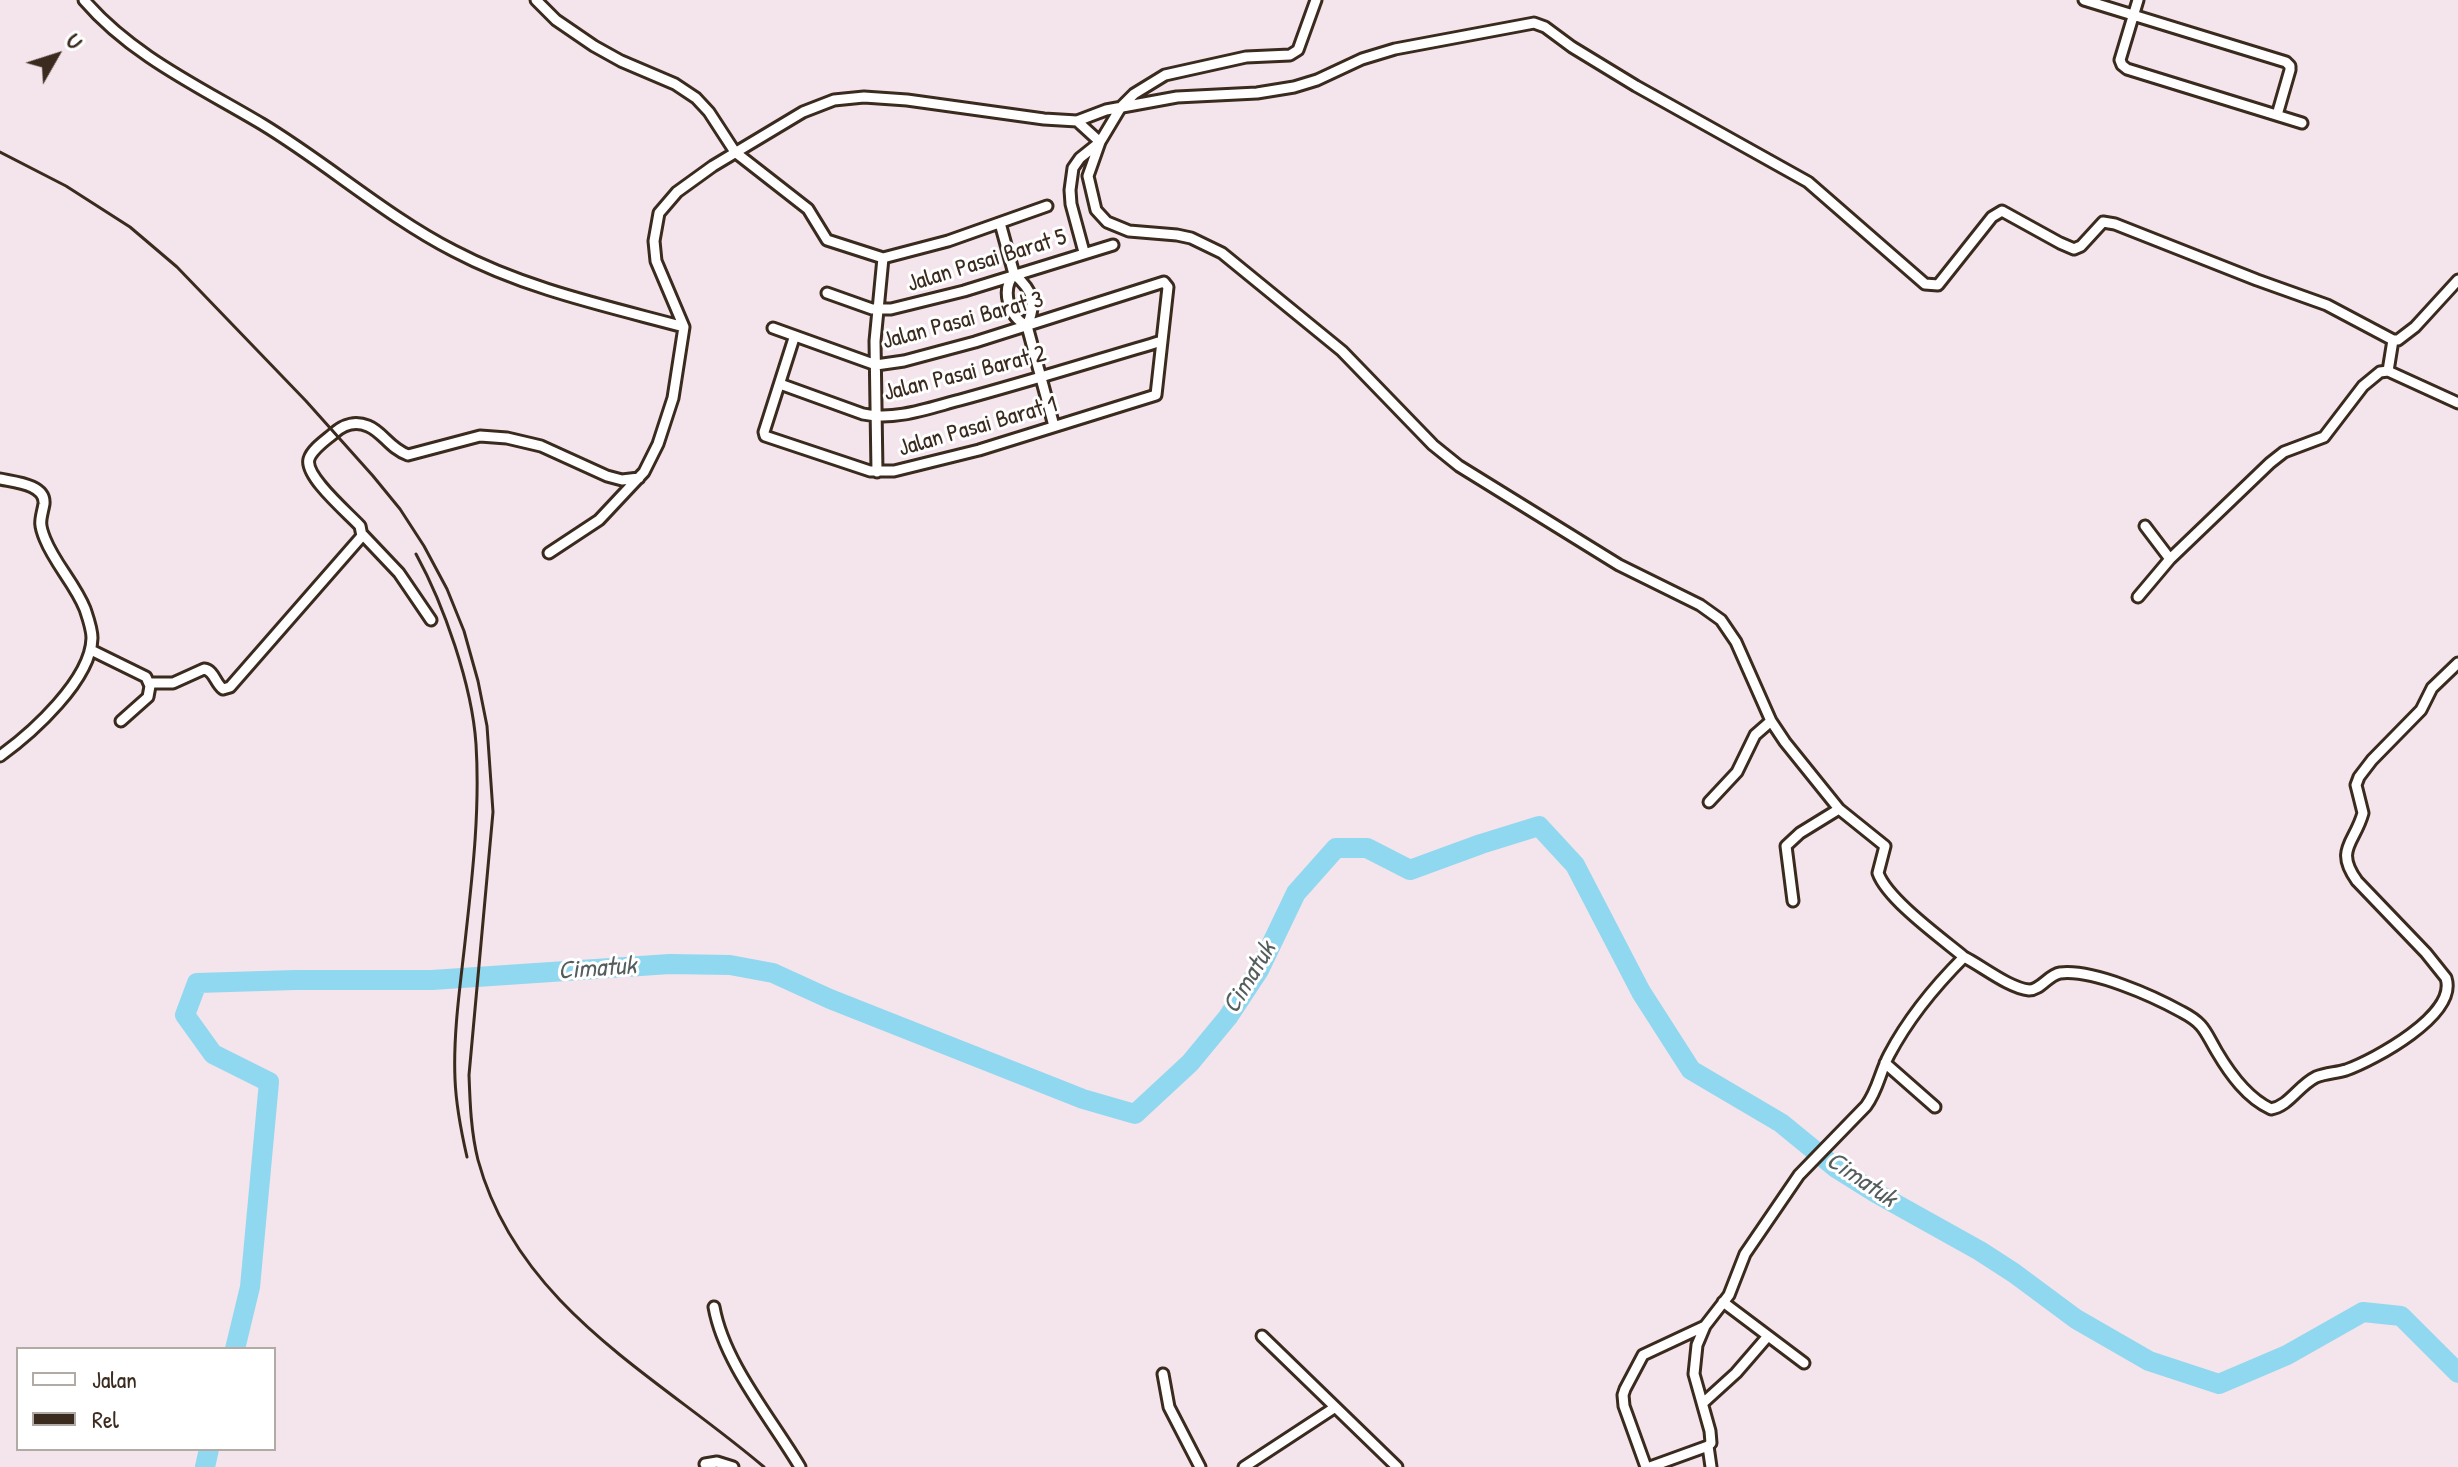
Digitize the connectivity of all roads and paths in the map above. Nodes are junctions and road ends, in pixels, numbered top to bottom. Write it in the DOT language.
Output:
graph roads {
  1 [pos="84,0"];
  2 [pos="536,0"];
  3 [pos="1316,0"];
  4 [pos="2084,0"];
  5 [pos="2138,0"];
  6 [pos="2133,16"];
  7 [pos="1121,107"];
  8 [pos="2277,115"];
  9 [pos="1077,121"];
  10 [pos="2302,123"];
  11 [pos="1100,142"];
  12 [pos="735,152"];
  13 [pos="1047,206"];
  14 [pos="1000,223"];
  15 [pos="1113,245"];
  16 [pos="1084,252"];
  17 [pos="883,258"];
  18 [pos="1014,274"];
  19 [pos="2458,280"];
  20 [pos="827,293"];
  21 [pos="877,308"];
  22 [pos="1027,326"];
  23 [pos="684,327"];
  24 [pos="773,328"];
  25 [pos="794,338"];
  26 [pos="2393,340"];
  27 [pos="1162,341"];
  28 [pos="876,365"];
  29 [pos="2388,371"];
  30 [pos="1040,377"];
  31 [pos="780,384"];
  32 [pos="2458,403"];
  33 [pos="877,417"];
  34 [pos="1054,426"];
  35 [pos="877,472"];
  36 [pos="639,478"];
  37 [pos="0,479"];
  38 [pos="2145,526"];
  39 [pos="363,535"];
  40 [pos="549,553"];
  41 [pos="2170,559"];
  42 [pos="2138,597"];
  43 [pos="431,620"];
  44 [pos="91,650"];
  45 [pos="2458,663"];
  46 [pos="150,683"];
  47 [pos="121,721"];
  48 [pos="1771,721"];
  49 [pos="0,756"];
  50 [pos="1709,802"];
  51 [pos="1839,809"];
  52 [pos="1793,901"];
  53 [pos="1964,957"];
  54 [pos="1885,1063"];
  55 [pos="1935,1107"];
  56 [pos="1723,1302"];
  57 [pos="714,1307"];
  58 [pos="1705,1326"];
  59 [pos="1262,1336"];
  60 [pos="1768,1336"];
  61 [pos="1804,1363"];
  62 [pos="1163,1374"];
  63 [pos="1703,1403"];
  64 [pos="1334,1408"];
  65 [pos="1708,1446"];
  66 [pos="705,1464"];
  67 [pos="733,1467"];
  68 [pos="800,1467"];
  69 [pos="1200,1467"];
  70 [pos="1244,1467"];
  71 [pos="1397,1467"];
  72 [pos="1648,1467"];
  73 [pos="1711,1467"];
  1 -- 23 [label="street"];
  2 -- 12 [label="street"];
  3 -- 7 [label="street"];
  4 -- 6 [label="street"];
  5 -- 6 [label="street"];
  6 -- 8 [label="street"];
  6 -- 8 [label="street"];
  7 -- 9 [label="street"];
  7 -- 11 [label="street"];
  7 -- 26 [label="street"];
  8 -- 10 [label="street"];
  9 -- 11 [label="street"];
  9 -- 12 [label="street"];
  11 -- 16 [label="street"];
  11 -- 48 [label="street"];
  12 -- 17 [label="street"];
  12 -- 23 [label="street"];
  13 -- 14 [label="street"];
  14 -- 17 [label="street"];
  14 -- 18 [label="street"];
  15 -- 16 [label="street, Jalan Pasai Barat 5"];
  16 -- 18 [label="street, Jalan Pasai Barat 5"];
  17 -- 21 [label="street"];
  18 -- 21 [label="street, Jalan Pasai Barat 5"];
  18 -- 22 [label="street"];
  18 -- 22 [label="street"];
  19 -- 26 [label="street"];
  20 -- 21 [label="street, Jalan Pasai Barat 5"];
  21 -- 28 [label="street"];
  22 -- 27 [label="street, Jalan Pasai Barat 3"];
  22 -- 28 [label="street, Jalan Pasai Barat 3"];
  22 -- 30 [label="street"];
  23 -- 36 [label="street"];
  24 -- 25 [label="street, Jalan Pasai Barat 3"];
  25 -- 28 [label="street, Jalan Pasai Barat 3"];
  25 -- 31 [label="street"];
  26 -- 29 [label="street"];
  27 -- 30 [label="street, Jalan Pasai Barat 2"];
  27 -- 34 [label="street, Jalan Pasai Barat 1"];
  28 -- 33 [label="street"];
  29 -- 32 [label="street"];
  29 -- 41 [label="street"];
  30 -- 33 [label="street, Jalan Pasai Barat 2"];
  30 -- 34 [label="street"];
  31 -- 33 [label="street, Jalan Pasai Barat 2"];
  31 -- 35 [label="street, Jalan Pasai Barat 1"];
  33 -- 35 [label="street"];
  34 -- 35 [label="street, Jalan Pasai Barat 1"];
  36 -- 39 [label="street"];
  36 -- 40 [label="street"];
  37 -- 44 [label="street"];
  38 -- 41 [label="street"];
  39 -- 43 [label="street"];
  39 -- 46 [label="street"];
  41 -- 42 [label="street"];
  44 -- 46 [label="street"];
  44 -- 49 [label="street"];
  45 -- 53 [label="street"];
  46 -- 47 [label="street"];
  48 -- 50 [label="street"];
  48 -- 51 [label="street"];
  51 -- 52 [label="street"];
  51 -- 53 [label="street"];
  53 -- 54 [label="street"];
  54 -- 55 [label="street"];
  54 -- 56 [label="street"];
  56 -- 58 [label="street"];
  56 -- 60 [label="street"];
  57 -- 68 [label="street"];
  58 -- 63 [label="street"];
  58 -- 72 [label="street"];
  59 -- 64 [label="street"];
  60 -- 61 [label="street"];
  60 -- 63 [label="street"];
  62 -- 69 [label="street"];
  63 -- 65 [label="street"];
  64 -- 70 [label="street"];
  64 -- 71 [label="street"];
  65 -- 72 [label="street"];
  65 -- 73 [label="street"];
  66 -- 67 [label="street"];
}
